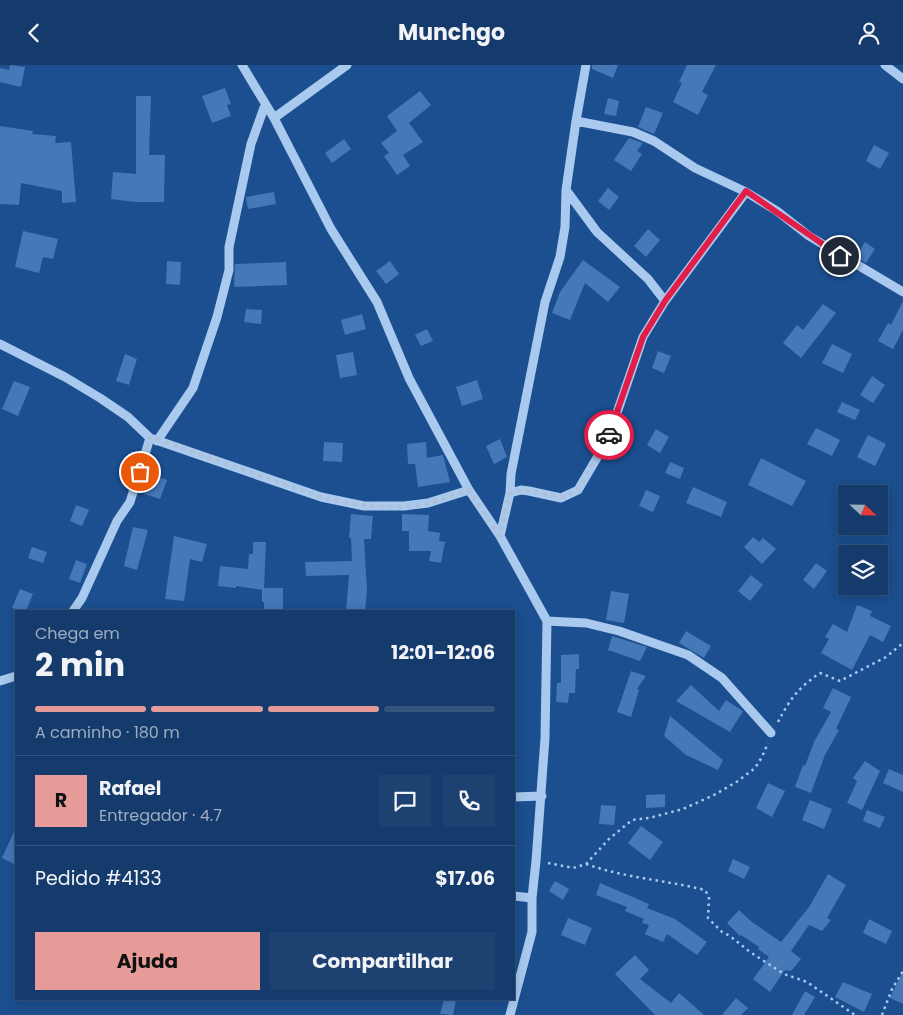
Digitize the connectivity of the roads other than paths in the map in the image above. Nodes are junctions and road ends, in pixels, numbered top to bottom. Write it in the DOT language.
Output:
graph roads {
  1 [pos="242,65"];
  2 [pos="347,65"];
  3 [pos="586,65"];
  4 [pos="885,65"];
  5 [pos="903,79"];
  6 [pos="265,105"];
  7 [pos="274,118"];
  8 [pos="576,121"];
  9 [pos="566,190"];
  10 [pos="746,191"];
  11 [pos="903,292"];
  12 [pos="665,301"];
  13 [pos="0,344"];
  14 [pos="154,439"];
  15 [pos="469,490"];
  16 [pos="510,493"];
  17 [pos="500,536"];
  18 [pos="74,610"];
  19 [pos="547,621"];
  20 [pos="15,676"];
  21 [pos="0,681"];
  22 [pos="772,733"];
  23 [pos="542,796"];
  24 [pos="515,797"];
  25 [pos="515,897"];
  26 [pos="532,898"];
  27 [pos="515,996"];
  28 [pos="514,1000"];
  29 [pos="510,1015"];
  1 -- 6 [label="street"];
  2 -- 7 [label="street"];
  3 -- 8 [label="street"];
  4 -- 5 [label="street"];
  6 -- 7 [label="street"];
  6 -- 14 [label="street"];
  7 -- 15 [label="street"];
  8 -- 9 [label="street"];
  8 -- 10 [label="street"];
  9 -- 12 [label="street"];
  9 -- 16 [label="street"];
  10 -- 11 [label="street"];
  10 -- 12 [label="street"];
  12 -- 16 [label="street"];
  13 -- 14 [label="street"];
  14 -- 15 [label="street"];
  14 -- 18 [label="street"];
  15 -- 17 [label="street"];
  16 -- 17 [label="street"];
  17 -- 19 [label="street"];
  19 -- 22 [label="street"];
  19 -- 23 [label="street"];
  20 -- 21 [label="street"];
  23 -- 24 [label="street"];
  23 -- 26 [label="street"];
  25 -- 26 [label="street"];
  26 -- 27 [label="street"];
  28 -- 29 [label="street"];
}
